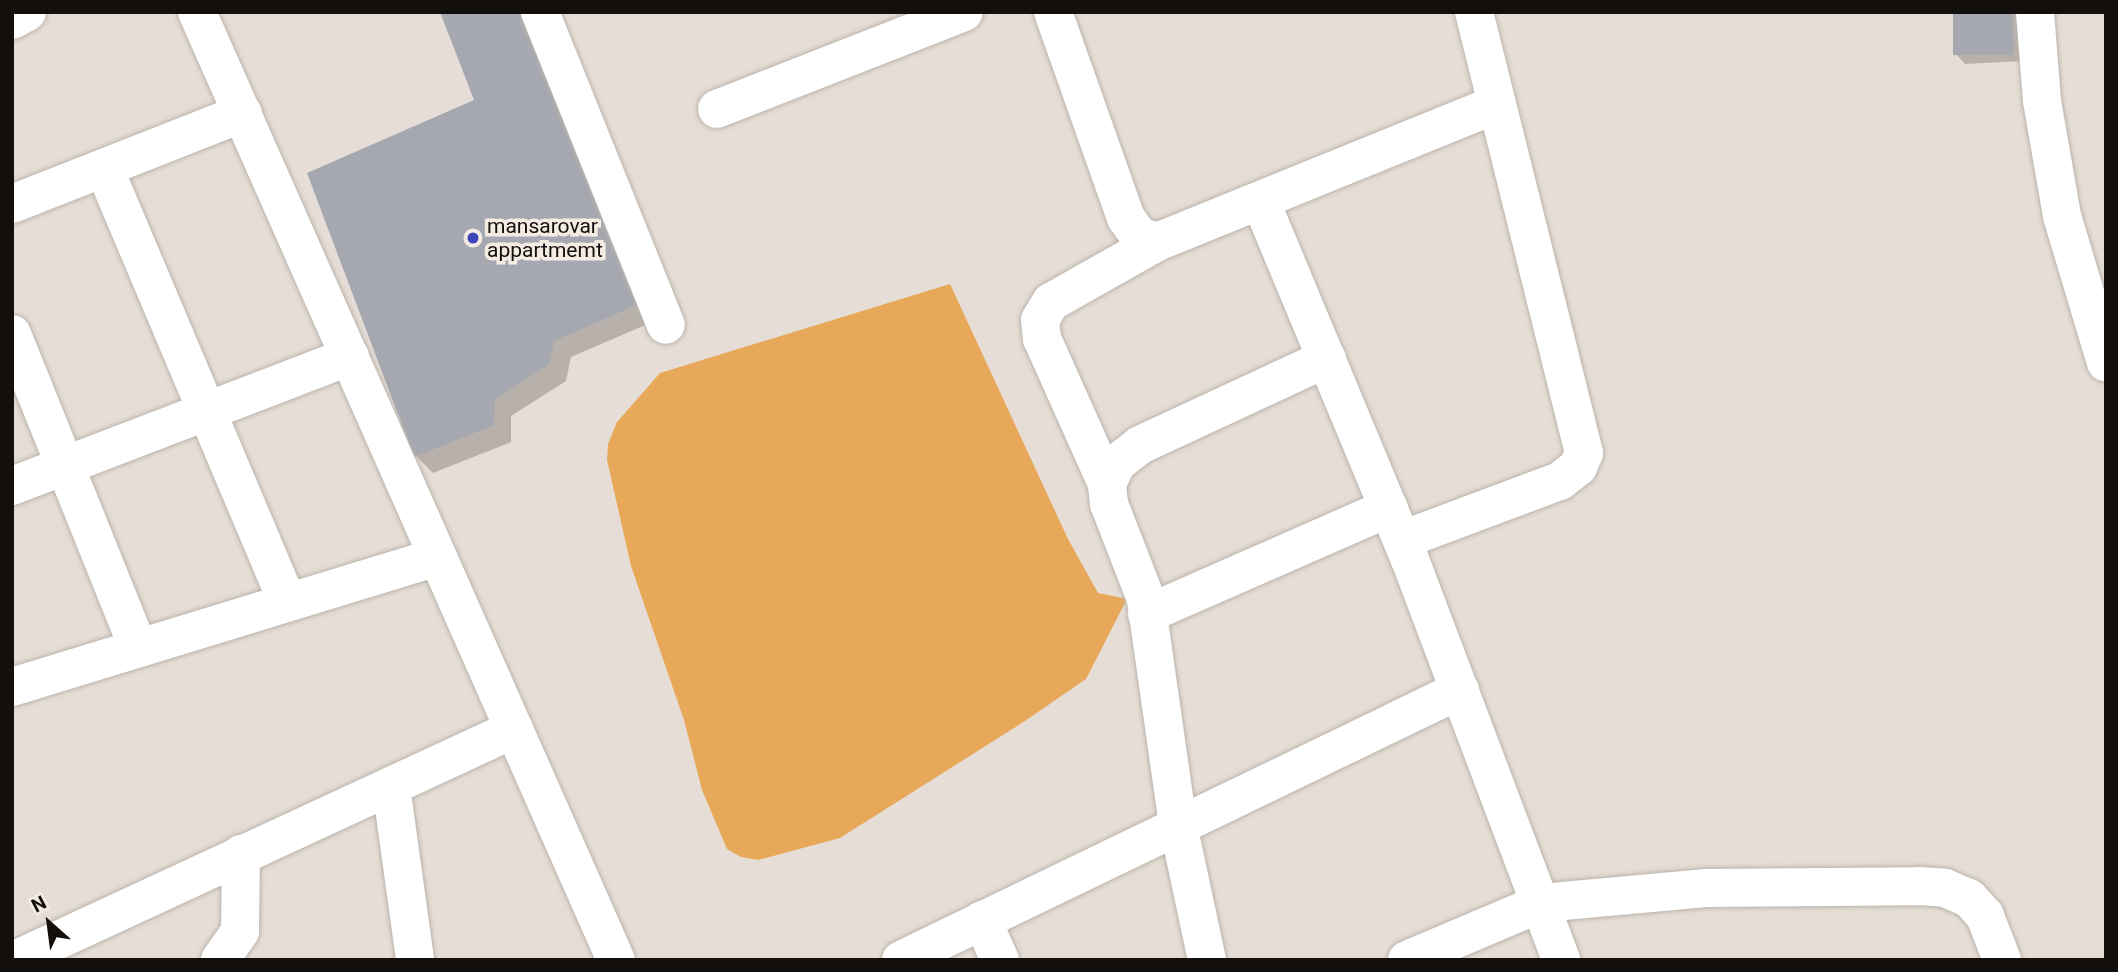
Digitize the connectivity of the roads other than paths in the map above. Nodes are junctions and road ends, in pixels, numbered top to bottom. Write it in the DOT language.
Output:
graph roads {
  1 [pos="27,12"];
  2 [pos="197,12"];
  3 [pos="540,12"];
  4 [pos="964,12"];
  5 [pos="1053,12"];
  6 [pos="1474,12"];
  7 [pos="2035,12"];
  8 [pos="12,20"];
  9 [pos="1495,105"];
  10 [pos="717,109"];
  11 [pos="243,113"];
  12 [pos="104,168"];
  13 [pos="1261,202"];
  14 [pos="12,204"];
  15 [pos="1157,242"];
  16 [pos="666,325"];
  17 [pos="12,334"];
  18 [pos="350,356"];
  19 [pos="1327,358"];
  20 [pos="2106,363"];
  21 [pos="207,412"];
  22 [pos="68,468"];
  23 [pos="1107,484"];
  24 [pos="12,486"];
  25 [pos="1395,524"];
  26 [pos="438,557"];
  27 [pos="287,602"];
  28 [pos="1147,614"];
  29 [pos="138,648"];
  30 [pos="12,687"];
  31 [pos="1460,690"];
  32 [pos="514,729"];
  33 [pos="391,786"];
  34 [pos="1178,825"];
  35 [pos="241,855"];
  36 [pos="1541,903"];
  37 [pos="982,920"];
  38 [pos="15,960"];
  39 [pos="220,960"];
  40 [pos="415,960"];
  41 [pos="616,960"];
  42 [pos="901,960"];
  43 [pos="1000,960"];
  44 [pos="1206,960"];
  45 [pos="1407,960"];
  46 [pos="1561,960"];
  47 [pos="2003,960"];
  1 -- 8 [label="street"];
  2 -- 11 [label="street"];
  3 -- 16 [label="street"];
  4 -- 10 [label="street"];
  5 -- 15 [label="street"];
  6 -- 9 [label="street"];
  7 -- 20 [label="street"];
  9 -- 13 [label="street"];
  9 -- 25 [label="street"];
  11 -- 12 [label="street"];
  11 -- 18 [label="street"];
  12 -- 14 [label="street"];
  12 -- 21 [label="street"];
  13 -- 15 [label="street"];
  13 -- 19 [label="street"];
  15 -- 23 [label="street"];
  17 -- 22 [label="street"];
  18 -- 21 [label="street"];
  18 -- 26 [label="street"];
  19 -- 23 [label="street"];
  19 -- 25 [label="street"];
  21 -- 22 [label="street"];
  21 -- 27 [label="street"];
  22 -- 24 [label="street"];
  22 -- 29 [label="street"];
  23 -- 28 [label="street"];
  25 -- 28 [label="street"];
  25 -- 31 [label="street"];
  26 -- 27 [label="street"];
  26 -- 32 [label="street"];
  27 -- 29 [label="street"];
  28 -- 34 [label="street"];
  29 -- 30 [label="street"];
  31 -- 34 [label="street"];
  31 -- 36 [label="street"];
  32 -- 33 [label="street"];
  32 -- 41 [label="street"];
  33 -- 35 [label="street"];
  33 -- 40 [label="street"];
  34 -- 37 [label="street"];
  34 -- 44 [label="street"];
  35 -- 38 [label="street"];
  35 -- 39 [label="street"];
  36 -- 45 [label="street"];
  36 -- 46 [label="street"];
  36 -- 47 [label="street"];
  37 -- 42 [label="street"];
  37 -- 43 [label="street"];
}
